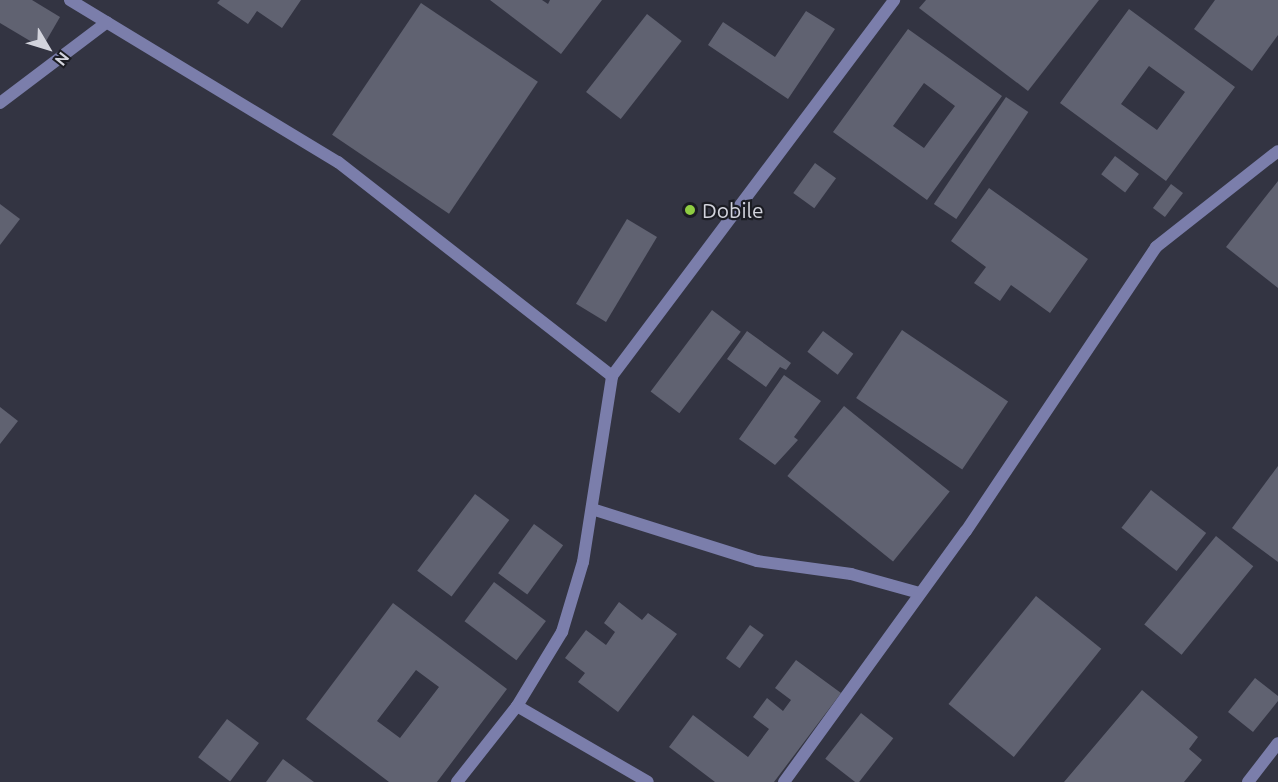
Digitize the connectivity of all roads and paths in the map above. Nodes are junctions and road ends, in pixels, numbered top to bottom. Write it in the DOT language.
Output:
graph roads {
  1 [pos="70,0"];
  2 [pos="894,0"];
  3 [pos="107,22"];
  4 [pos="0,103"];
  5 [pos="1278,151"];
  6 [pos="612,376"];
  7 [pos="592,509"];
  8 [pos="919,593"];
  9 [pos="517,706"];
  10 [pos="1278,742"];
  11 [pos="457,782"];
  12 [pos="648,782"];
  13 [pos="784,782"];
  14 [pos="1248,782"];
  1 -- 3 [label="street"];
  2 -- 6 [label="street"];
  3 -- 4 [label="street"];
  3 -- 6 [label="street"];
  5 -- 8 [label="street"];
  6 -- 7 [label="street"];
  7 -- 8 [label="street"];
  7 -- 9 [label="street"];
  8 -- 13 [label="street"];
  9 -- 11 [label="street"];
  9 -- 12 [label="street"];
  10 -- 14 [label="street"];
}
